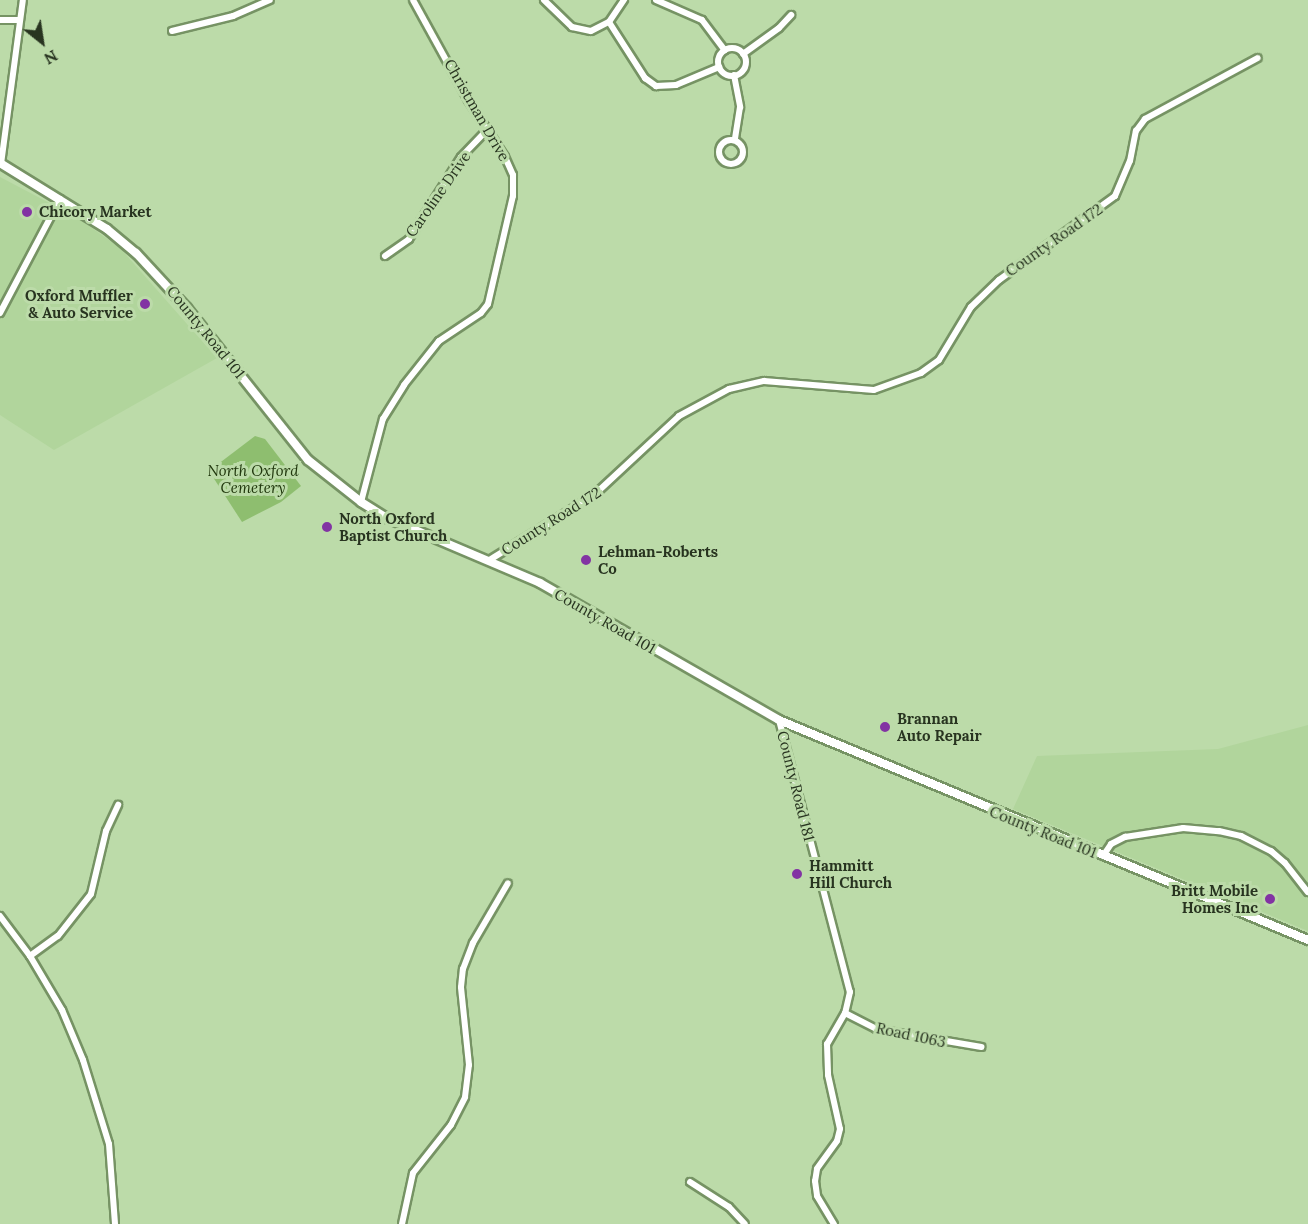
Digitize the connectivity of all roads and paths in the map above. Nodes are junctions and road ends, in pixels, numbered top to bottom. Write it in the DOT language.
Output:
graph roads {
  1 [pos="23,0"];
  2 [pos="270,0"];
  3 [pos="413,0"];
  4 [pos="544,0"];
  5 [pos="624,0"];
  6 [pos="656,0"];
  7 [pos="791,15"];
  8 [pos="0,20"];
  9 [pos="19,20"];
  10 [pos="609,22"];
  11 [pos="172,31"];
  12 [pos="725,50"];
  13 [pos="743,54"];
  14 [pos="1257,58"];
  15 [pos="719,67"];
  16 [pos="734,75"];
  17 [pos="488,129"];
  18 [pos="735,140"];
  19 [pos="1,164"];
  20 [pos="60,199"];
  21 [pos="385,256"];
  22 [pos="0,313"];
  23 [pos="361,502"];
  24 [pos="491,559"];
  25 [pos="779,720"];
  26 [pos="118,805"];
  27 [pos="1103,856"];
  28 [pos="508,883"];
  29 [pos="1308,892"];
  30 [pos="0,916"];
  31 [pos="1308,940"];
  32 [pos="30,956"];
  33 [pos="845,1013"];
  34 [pos="981,1047"];
  35 [pos="690,1182"];
  36 [pos="115,1224"];
  37 [pos="402,1224"];
  38 [pos="745,1224"];
  39 [pos="834,1224"];
  1 -- 9 [label="street"];
  2 -- 11 [label="street"];
  3 -- 17 [label="street, Christman Drive"];
  4 -- 10 [label="street"];
  5 -- 10 [label="street"];
  6 -- 12 [label="street"];
  7 -- 13 [label="street"];
  8 -- 9 [label="street"];
  9 -- 19 [label="street"];
  10 -- 15 [label="street"];
  12 -- 13 [label="street"];
  12 -- 15 [label="street"];
  13 -- 16 [label="street"];
  14 -- 24 [label="street, County Road 172"];
  15 -- 16 [label="street"];
  16 -- 18 [label="street"];
  17 -- 21 [label="street, Caroline Drive"];
  17 -- 23 [label="street, Christman Drive"];
  18 -- 18 [label="street"];
  19 -- 20 [label="street, County Road 101"];
  20 -- 22 [label="street"];
  20 -- 23 [label="street, County Road 101"];
  23 -- 24 [label="street, County Road 101"];
  24 -- 25 [label="street, County Road 101"];
  25 -- 27 [label="street, County Road 101"];
  25 -- 33 [label="street, County Road 181"];
  26 -- 32 [label="street"];
  27 -- 29 [label="street"];
  27 -- 31 [label="street, County Road 101"];
  28 -- 37 [label="street"];
  30 -- 32 [label="street"];
  32 -- 36 [label="street"];
  33 -- 34 [label="street, Road 1063"];
  33 -- 39 [label="street, County Road 181"];
  35 -- 38 [label="street"];
}
